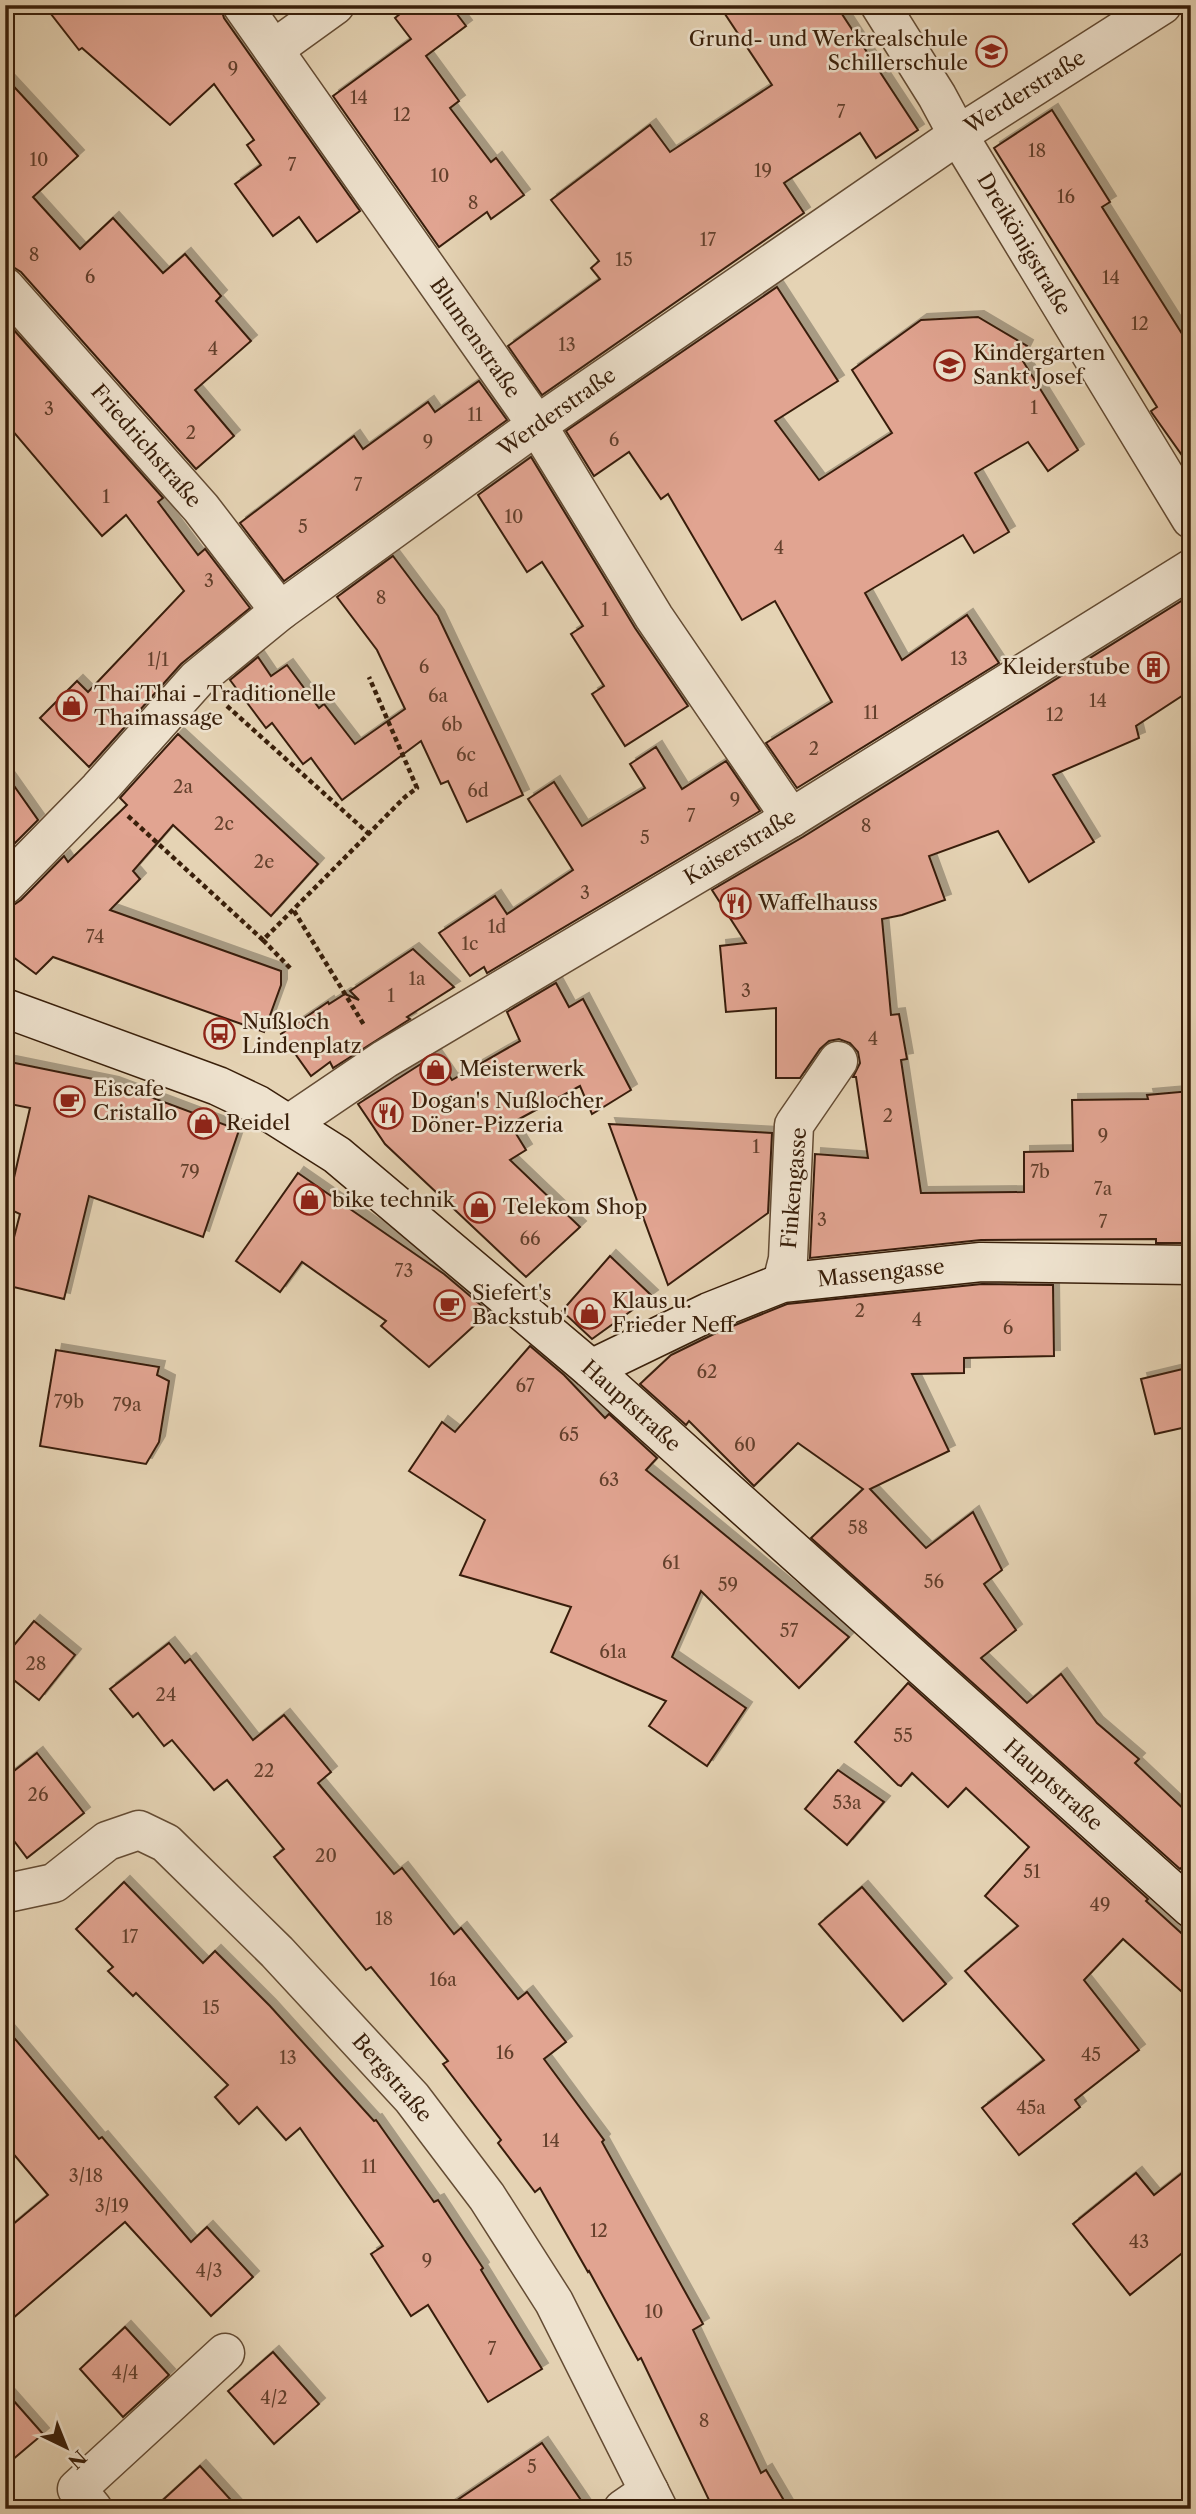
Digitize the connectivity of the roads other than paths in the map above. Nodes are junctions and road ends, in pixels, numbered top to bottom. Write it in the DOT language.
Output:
graph roads {
  1 [pos="242,5"];
  2 [pos="335,5"];
  3 [pos="880,5"];
  4 [pos="1162,5"];
  5 [pos="274,49"];
  6 [pos="958,135"];
  7 [pos="5,287"];
  8 [pos="537,425"];
  9 [pos="1191,519"];
  10 [pos="1191,569"];
  11 [pos="279,611"];
  12 [pos="790,818"];
  13 [pos="5,885"];
  14 [pos="5,1007"];
  15 [pos="838,1061"];
  16 [pos="289,1124"];
  17 [pos="1191,1265"];
  18 [pos="782,1283"];
  19 [pos="591,1369"];
  20 [pos="5,1889"];
  21 [pos="1191,1908"];
  22 [pos="225,2353"];
  23 [pos="643,2503"];
  24 [pos="93,2509"];
  1 -- 5 [label="street, Blumenstraße"];
  2 -- 5 [label="street"];
  3 -- 6 [label="street, Dreikönigstraße"];
  4 -- 6 [label="street, Werderstraße"];
  5 -- 8 [label="street, Blumenstraße"];
  6 -- 8 [label="street, Werderstraße"];
  6 -- 9 [label="street, Dreikönigstraße"];
  7 -- 11 [label="street, Friedrichstraße"];
  8 -- 11 [label="street, Werderstraße"];
  8 -- 12 [label="street, Blumenstraße"];
  10 -- 12 [label="street, Kaiserstraße"];
  11 -- 13 [label="street, Werderstraße"];
  12 -- 16 [label="street, Kaiserstraße"];
  14 -- 16 [label="street, Hauptstraße"];
  15 -- 18 [label="street, Finkengasse"];
  16 -- 19 [label="street, Hauptstraße"];
  17 -- 18 [label="street, Massengasse"];
  18 -- 19 [label="street, Massengasse"];
  19 -- 21 [label="street, Hauptstraße"];
  20 -- 23 [label="street, Bergstraße"];
  22 -- 24 [label="street"];
}
